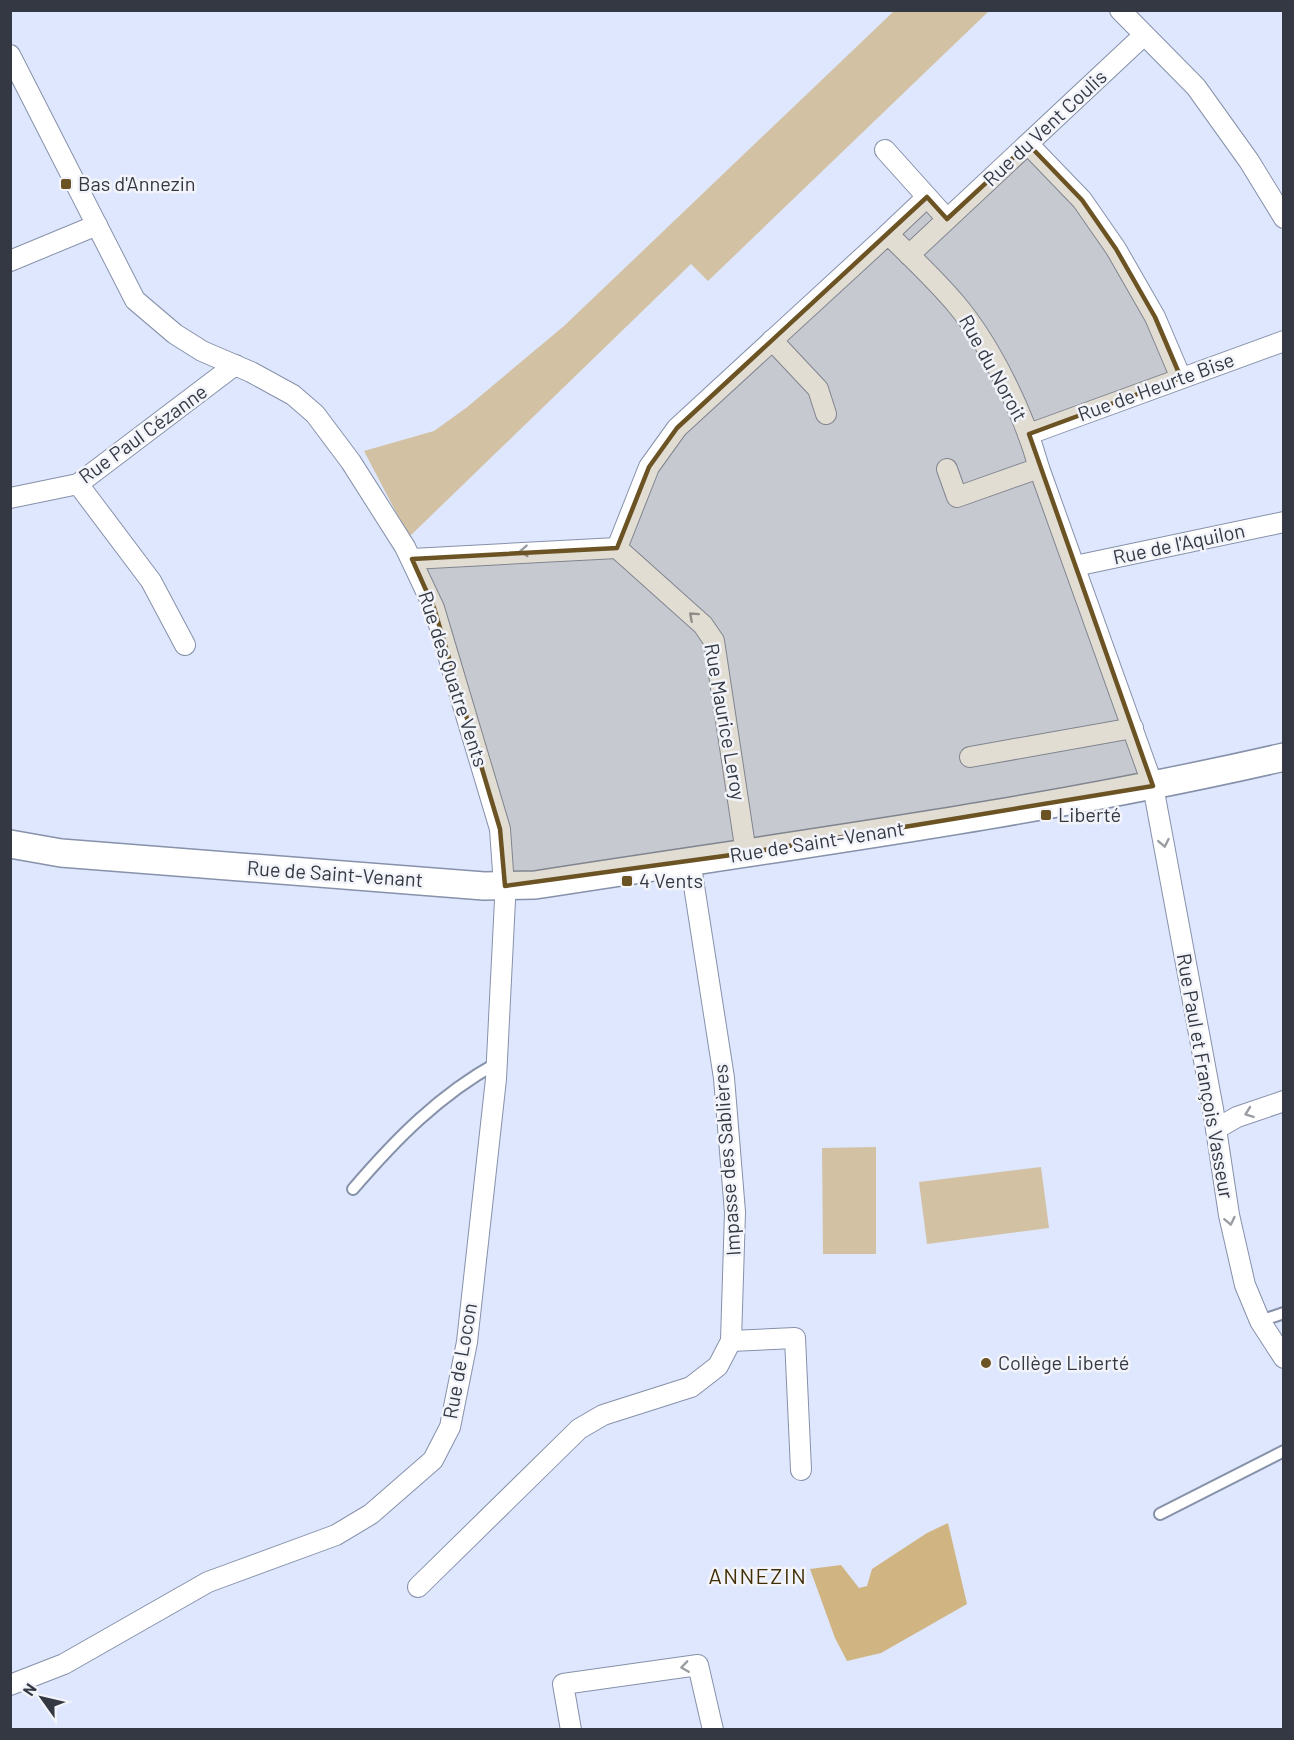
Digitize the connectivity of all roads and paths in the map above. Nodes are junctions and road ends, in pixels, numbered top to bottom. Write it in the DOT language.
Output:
graph roads {
  1 [pos="1120,10"];
  2 [pos="1143,36"];
  3 [pos="10,55"];
  4 [pos="1028,144"];
  5 [pos="885,150"];
  6 [pos="927,197"];
  7 [pos="1284,218"];
  8 [pos="947,219"];
  9 [pos="97,225"];
  10 [pos="888,234"];
  11 [pos="909,255"];
  12 [pos="10,261"];
  13 [pos="772,340"];
  14 [pos="1284,341"];
  15 [pos="235,365"];
  16 [pos="1181,378"];
  17 [pos="826,414"];
  18 [pos="1029,434"];
  19 [pos="1039,468"];
  20 [pos="947,469"];
  21 [pos="78,484"];
  22 [pos="10,498"];
  23 [pos="1284,522"];
  24 [pos="617,548"];
  25 [pos="409,553"];
  26 [pos="1075,566"];
  27 [pos="185,645"];
  28 [pos="1133,728"];
  29 [pos="970,757"];
  30 [pos="1284,757"];
  31 [pos="1153,786"];
  32 [pos="10,844"];
  33 [pos="746,853"];
  34 [pos="690,861"];
  35 [pos="505,886"];
  36 [pos="497,1063"];
  37 [pos="1284,1101"];
  38 [pos="1216,1129"];
  39 [pos="353,1189"];
  40 [pos="1284,1313"];
  41 [pos="1260,1321"];
  42 [pos="731,1341"];
  43 [pos="1284,1358"];
  44 [pos="1284,1451"];
  45 [pos="801,1470"];
  46 [pos="1160,1514"];
  47 [pos="418,1587"];
  48 [pos="10,1685"];
  49 [pos="571,1730"];
  50 [pos="713,1730"];
  1 -- 2 [label="street"];
  2 -- 4 [label="street, Rue du Vent Coulis"];
  2 -- 7 [label="street"];
  3 -- 9 [label="street, Rue des Quatre Vents"];
  4 -- 8 [label="street, Rue du Vent Coulis"];
  4 -- 16 [label="street"];
  5 -- 6 [label="street"];
  6 -- 8 [label="street"];
  6 -- 10 [label="street"];
  8 -- 11 [label="street, Rue du Vent Coulis"];
  9 -- 12 [label="street"];
  9 -- 15 [label="street, Rue des Quatre Vents"];
  10 -- 11 [label="street, Rue du Noroit"];
  10 -- 13 [label="street"];
  11 -- 18 [label="street, Rue du Noroit"];
  13 -- 17 [label="street"];
  13 -- 24 [label="street"];
  14 -- 16 [label="street, Rue de Heurte Bise"];
  15 -- 21 [label="street, Rue Paul Cézanne"];
  15 -- 25 [label="street, Rue des Quatre Vents"];
  16 -- 18 [label="street, Rue de Heurte Bise"];
  18 -- 19 [label="street, Rue du Noroit"];
  19 -- 20 [label="street"];
  19 -- 26 [label="street, Rue du Noroit"];
  21 -- 22 [label="street, Rue Paul Cézanne"];
  21 -- 27 [label="street"];
  23 -- 26 [label="street, Rue de l'Aquilon"];
  24 -- 25 [label="street, one-way"];
  33 -- 24 [label="street, Rue Maurice Leroy, one-way"];
  25 -- 35 [label="street, Rue des Quatre Vents"];
  26 -- 28 [label="street, Rue du Noroit"];
  28 -- 29 [label="street"];
  28 -- 31 [label="street, Rue du Noroit"];
  30 -- 31 [label="main road, Rue de Saint-Venant"];
  31 -- 33 [label="main road, Rue de Saint-Venant"];
  31 -- 38 [label="street, Rue Paul et François Vasseur, one-way"];
  32 -- 35 [label="main road, Rue de Saint-Venant"];
  33 -- 34 [label="main road, Rue de Saint-Venant"];
  34 -- 35 [label="main road, Rue de Saint-Venant"];
  34 -- 42 [label="street, Impasse des Sablières"];
  35 -- 36 [label="street, Rue de Locon"];
  36 -- 39 [label="lane"];
  36 -- 48 [label="street, Rue de Locon"];
  37 -- 38 [label="street, one-way"];
  38 -- 41 [label="street, Rue Paul et François Vasseur, one-way"];
  40 -- 41 [label="lane"];
  41 -- 43 [label="street, Rue Paul et François Vasseur"];
  42 -- 45 [label="street"];
  42 -- 47 [label="street, Impasse des Sablières"];
  44 -- 46 [label="lane"];
  50 -- 49 [label="street, one-way"];
}
